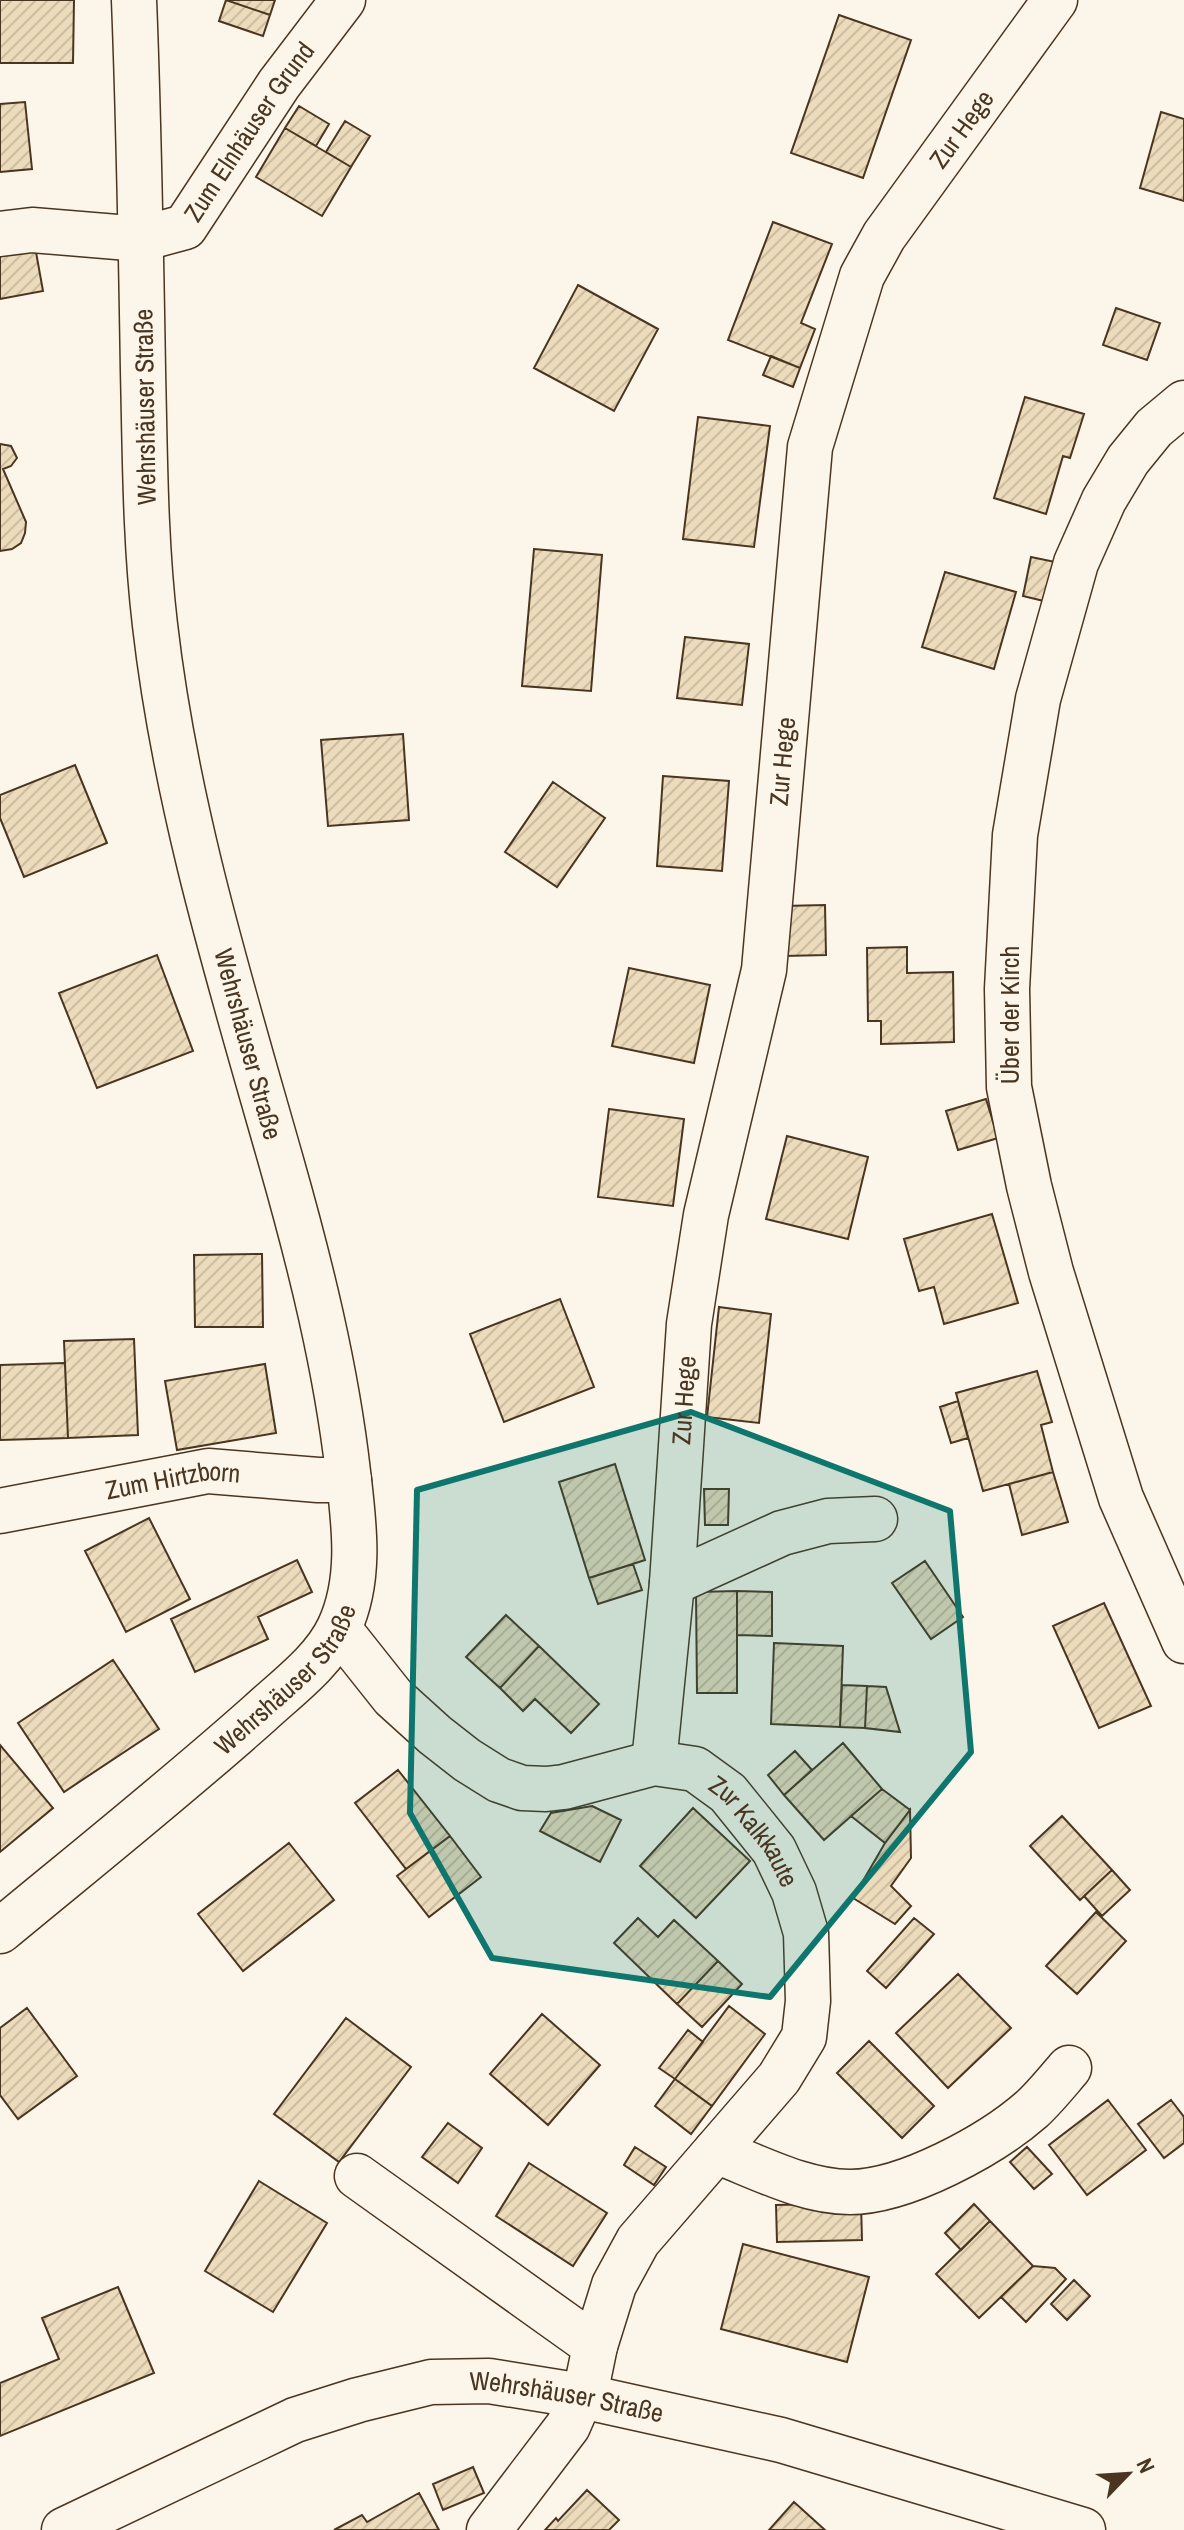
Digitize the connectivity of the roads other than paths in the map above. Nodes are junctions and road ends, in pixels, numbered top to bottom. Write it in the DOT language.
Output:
graph roads {
  1 [pos="134,0"];
  2 [pos="343,0"];
  3 [pos="1055,0"];
  4 [pos="0,234"];
  5 [pos="141,239"];
  6 [pos="1184,403"];
  7 [pos="349,1480"];
  8 [pos="0,1511"];
  9 [pos="875,1519"];
  10 [pos="672,1583"];
  11 [pos="339,1629"];
  12 [pos="1184,1641"];
  13 [pos="654,1763"];
  14 [pos="0,1931"];
  15 [pos="1069,2068"];
  16 [pos="716,2151"];
  17 [pos="357,2176"];
  18 [pos="595,2346"];
  19 [pos="582,2396"];
  20 [pos="64,2530"];
  21 [pos="489,2530"];
  22 [pos="1083,2530"];
  1 -- 5 [label="street, Wehrshäuser Straße"];
  2 -- 5 [label="street, Zum Elnhäuser Grund"];
  3 -- 10 [label="street, Zur Hege"];
  4 -- 5 [label="street, Zum Elnhäuser Grund"];
  5 -- 7 [label="street, Wehrshäuser Straße"];
  6 -- 12 [label="street, Über der Kirch"];
  7 -- 8 [label="street, Zum Hirtzborn"];
  7 -- 11 [label="street, Wehrshäuser Straße"];
  9 -- 10 [label="street"];
  10 -- 13 [label="street, Zur Hege"];
  11 -- 13 [label="street, Zur Kalkkaute"];
  11 -- 14 [label="street, Wehrshäuser Straße"];
  13 -- 16 [label="street, Zur Kalkkaute"];
  15 -- 16 [label="street"];
  16 -- 18 [label="street, Zur Kalkkaute"];
  17 -- 18 [label="street"];
  18 -- 19 [label="street, Zur Kalkkaute"];
  19 -- 20 [label="street, Wehrshäuser Straße"];
  19 -- 21 [label="street, Zur Kalkkaute"];
  19 -- 22 [label="street, Wehrshäuser Straße"];
}
